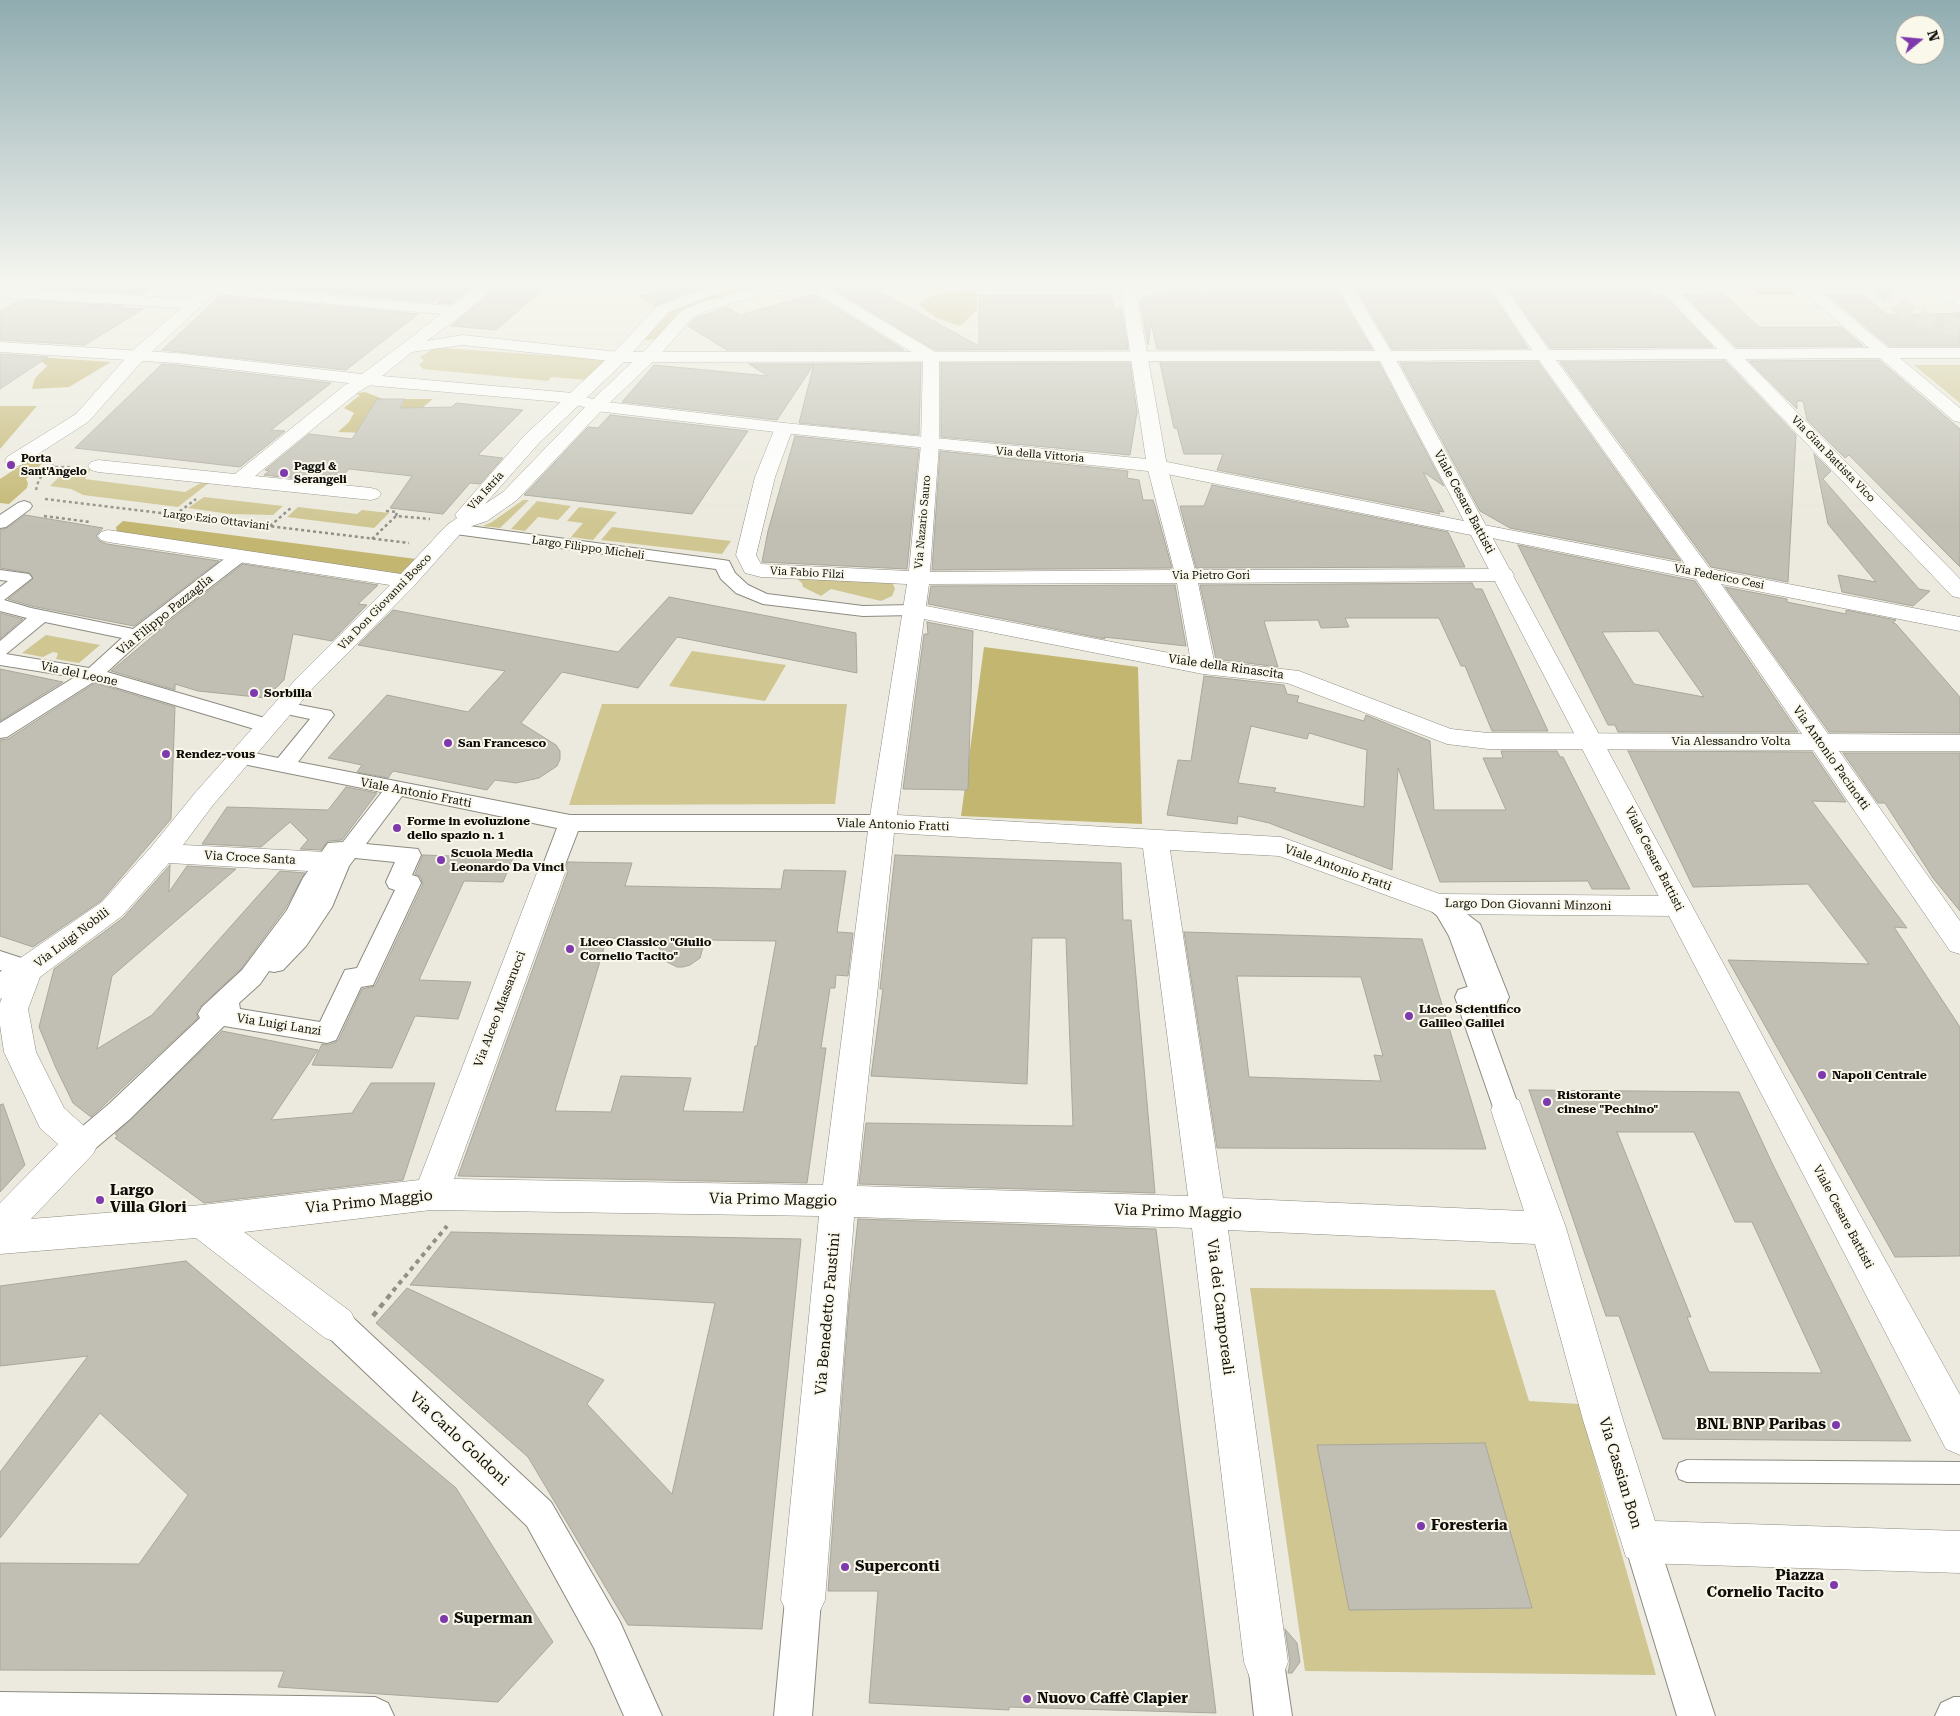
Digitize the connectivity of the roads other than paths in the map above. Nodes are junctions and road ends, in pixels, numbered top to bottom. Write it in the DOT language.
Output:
graph roads {
  1 [pos="130,365"];
  2 [pos="230,365"];
  3 [pos="385,365"];
  4 [pos="610,365"];
  5 [pos="639,365"];
  6 [pos="931,365"];
  7 [pos="1142,365"];
  8 [pos="1391,365"];
  9 [pos="1551,365"];
  10 [pos="1743,365"];
  11 [pos="1899,365"];
  12 [pos="366,380"];
  13 [pos="573,398"];
  14 [pos="596,406"];
  15 [pos="1960,417"];
  16 [pos="784,428"];
  17 [pos="930,444"];
  18 [pos="6,466"];
  19 [pos="98,466"];
  20 [pos="1157,466"];
  21 [pos="238,480"];
  22 [pos="374,502"];
  23 [pos="25,506"];
  24 [pos="0,523"];
  25 [pos="460,525"];
  26 [pos="1479,530"];
  27 [pos="108,536"];
  28 [pos="238,557"];
  29 [pos="723,565"];
  30 [pos="753,568"];
  31 [pos="1703,574"];
  32 [pos="0,575"];
  33 [pos="1503,575"];
  34 [pos="1186,576"];
  35 [pos="919,578"];
  36 [pos="406,582"];
  37 [pos="1960,591"];
  38 [pos="0,596"];
  39 [pos="0,605"];
  40 [pos="913,610"];
  41 [pos="42,615"];
  42 [pos="1960,624"];
  43 [pos="136,636"];
  44 [pos="0,650"];
  45 [pos="0,659"];
  46 [pos="1203,667"];
  47 [pos="93,674"];
  48 [pos="276,717"];
  49 [pos="0,732"];
  50 [pos="1819,741"];
  51 [pos="1592,742"];
  52 [pos="1960,742"];
  53 [pos="240,757"];
  54 [pos="283,766"];
  55 [pos="396,789"];
  56 [pos="570,823"];
  57 [pos="882,823"];
  58 [pos="1155,840"];
  59 [pos="162,853"];
  60 [pos="338,859"];
  61 [pos="552,870"];
  62 [pos="1438,904"];
  63 [pos="1678,906"];
  64 [pos="1960,943"];
  65 [pos="14,965"];
  66 [pos="0,987"];
  67 [pos="1476,988"];
  68 [pos="220,1015"];
  69 [pos="1507,1110"];
  70 [pos="81,1144"];
  71 [pos="430,1194"];
  72 [pos="838,1201"];
  73 [pos="1208,1213"];
  74 [pos="202,1221"];
  75 [pos="0,1227"];
  76 [pos="1548,1228"];
  77 [pos="0,1238"];
  78 [pos="346,1332"];
  79 [pos="1960,1435"];
  80 [pos="1687,1471"];
  81 [pos="1960,1473"];
  82 [pos="1641,1542"];
  83 [pos="1960,1552"];
  84 [pos="803,1600"];
  85 [pos="1266,1662"];
  86 [pos="0,1712"];
  87 [pos="263,1715"];
  88 [pos="375,1716"];
  89 [pos="643,1716"];
  90 [pos="793,1716"];
  91 [pos="1272,1716"];
  92 [pos="1696,1716"];
  93 [pos="1954,1716"];
  94 [pos="1960,1716"];
  1 -- 18 [label="street"];
  2 -- 12 [label="street, Via della Vittoria"];
  3 -- 12 [label="street"];
  4 -- 13 [label="street, Via Istria"];
  5 -- 14 [label="street, Via Istria"];
  6 -- 17 [label="street, Via Nazario Sauro"];
  7 -- 20 [label="street"];
  8 -- 26 [label="street, Viale Cesare Battisti"];
  9 -- 31 [label="street, Via Antonio Pacinotti"];
  10 -- 37 [label="street, Via Gian Battista Vico"];
  11 -- 15 [label="street"];
  12 -- 13 [label="street, Via della Vittoria"];
  12 -- 21 [label="street"];
  13 -- 14 [label="street, Via della Vittoria"];
  13 -- 25 [label="street, Via Istria"];
  14 -- 16 [label="street, Via della Vittoria"];
  14 -- 25 [label="street, Via Istria"];
  16 -- 17 [label="street, Via della Vittoria"];
  16 -- 30 [label="street, Via Fabio Filzi"];
  17 -- 20 [label="street, Via della Vittoria"];
  17 -- 35 [label="street, Via Nazario Sauro"];
  19 -- 21 [label="street"];
  20 -- 26 [label="street, Via della Vittoria"];
  20 -- 34 [label="street"];
  21 -- 22 [label="street"];
  23 -- 24 [label="street"];
  25 -- 29 [label="street, Largo Filippo Micheli"];
  25 -- 36 [label="street, Via Don Giovanni Bosco"];
  26 -- 31 [label="street, Via Federico Cesi"];
  26 -- 33 [label="street, Viale Cesare Battisti"];
  27 -- 28 [label="street"];
  28 -- 36 [label="street"];
  28 -- 43 [label="street, Via Filippo Pazzaglia"];
  29 -- 30 [label="street, Largo Filippo Micheli"];
  29 -- 40 [label="street"];
  30 -- 35 [label="street, Via Fabio Filzi"];
  31 -- 42 [label="street, Via Federico Cesi"];
  31 -- 50 [label="street, Via Antonio Pacinotti"];
  32 -- 38 [label="street"];
  33 -- 34 [label="street, Via Pietro Gori"];
  33 -- 51 [label="street, Viale Cesare Battisti"];
  34 -- 35 [label="street, Via Pietro Gori"];
  34 -- 46 [label="street"];
  35 -- 40 [label="street, Via Nazario Sauro"];
  36 -- 48 [label="street, Via Don Giovanni Bosco"];
  39 -- 41 [label="street"];
  40 -- 46 [label="street, Viale della Rinascita"];
  40 -- 57 [label="street, Via Nazario Sauro"];
  41 -- 43 [label="street"];
  41 -- 44 [label="street"];
  43 -- 47 [label="street, Via Filippo Pazzaglia"];
  45 -- 47 [label="street, Via del Leone"];
  46 -- 51 [label="street, Viale della Rinascita"];
  47 -- 48 [label="street, Via del Leone"];
  47 -- 49 [label="street, Via Filippo Pazzaglia"];
  48 -- 53 [label="street, Via Don Giovanni Bosco"];
  48 -- 54 [label="street, Via del Leone"];
  50 -- 51 [label="street, Via Alessandro Volta"];
  50 -- 52 [label="street, Via Alessandro Volta"];
  50 -- 64 [label="street, Via Antonio Pacinotti"];
  51 -- 63 [label="street, Viale Cesare Battisti"];
  53 -- 54 [label="street, Viale Antonio Fratti"];
  53 -- 59 [label="street, Via Luigi Nobili"];
  54 -- 55 [label="street, Viale Antonio Fratti"];
  55 -- 56 [label="street, Viale Antonio Fratti"];
  55 -- 60 [label="street, Via Luigi Lanzi"];
  56 -- 57 [label="street, Viale Antonio Fratti"];
  56 -- 61 [label="street, Via Alceo Massarucci"];
  57 -- 58 [label="street, Viale Antonio Fratti"];
  57 -- 72 [label="street, Via Benedetto Faustini"];
  58 -- 62 [label="street, Viale Antonio Fratti"];
  58 -- 73 [label="street, Via dei Camporeali"];
  59 -- 60 [label="street, Via Croce Santa"];
  59 -- 65 [label="street, Via Luigi Nobili"];
  60 -- 68 [label="street, Via Luigi Lanzi"];
  60 -- 68 [label="street, Via Luigi Lanzi"];
  61 -- 71 [label="street, Via Alceo Massarucci"];
  62 -- 63 [label="street, Largo Don Giovanni Minzoni"];
  62 -- 67 [label="lane"];
  62 -- 69 [label="street, Largo Don Giovanni Minzoni"];
  63 -- 79 [label="street, Viale Cesare Battisti"];
  65 -- 66 [label="street"];
  65 -- 70 [label="street, Via Luigi Nobili"];
  68 -- 70 [label="street, Via Luigi Lanzi"];
  69 -- 76 [label="street, Largo Don Giovanni Minzoni"];
  70 -- 75 [label="street"];
  71 -- 72 [label="street, Via Primo Maggio"];
  71 -- 74 [label="street, Via Primo Maggio"];
  72 -- 73 [label="street, Via Primo Maggio"];
  72 -- 84 [label="street, Via Benedetto Faustini"];
  73 -- 76 [label="street, Via Primo Maggio"];
  73 -- 85 [label="street, Via dei Camporeali"];
  74 -- 77 [label="street, Via Primo Maggio"];
  74 -- 78 [label="street, Via Carlo Goldoni"];
  76 -- 82 [label="street, Via Cassian Bon"];
  78 -- 89 [label="street, Via Carlo Goldoni"];
  80 -- 81 [label="lane"];
  82 -- 83 [label="street"];
  82 -- 92 [label="street, Via Cassian Bon"];
  84 -- 90 [label="street, Via Benedetto Faustini"];
  85 -- 91 [label="street, Via dei Camporeali"];
  86 -- 87 [label="street"];
  87 -- 88 [label="street"];
  93 -- 94 [label="street"];
}
